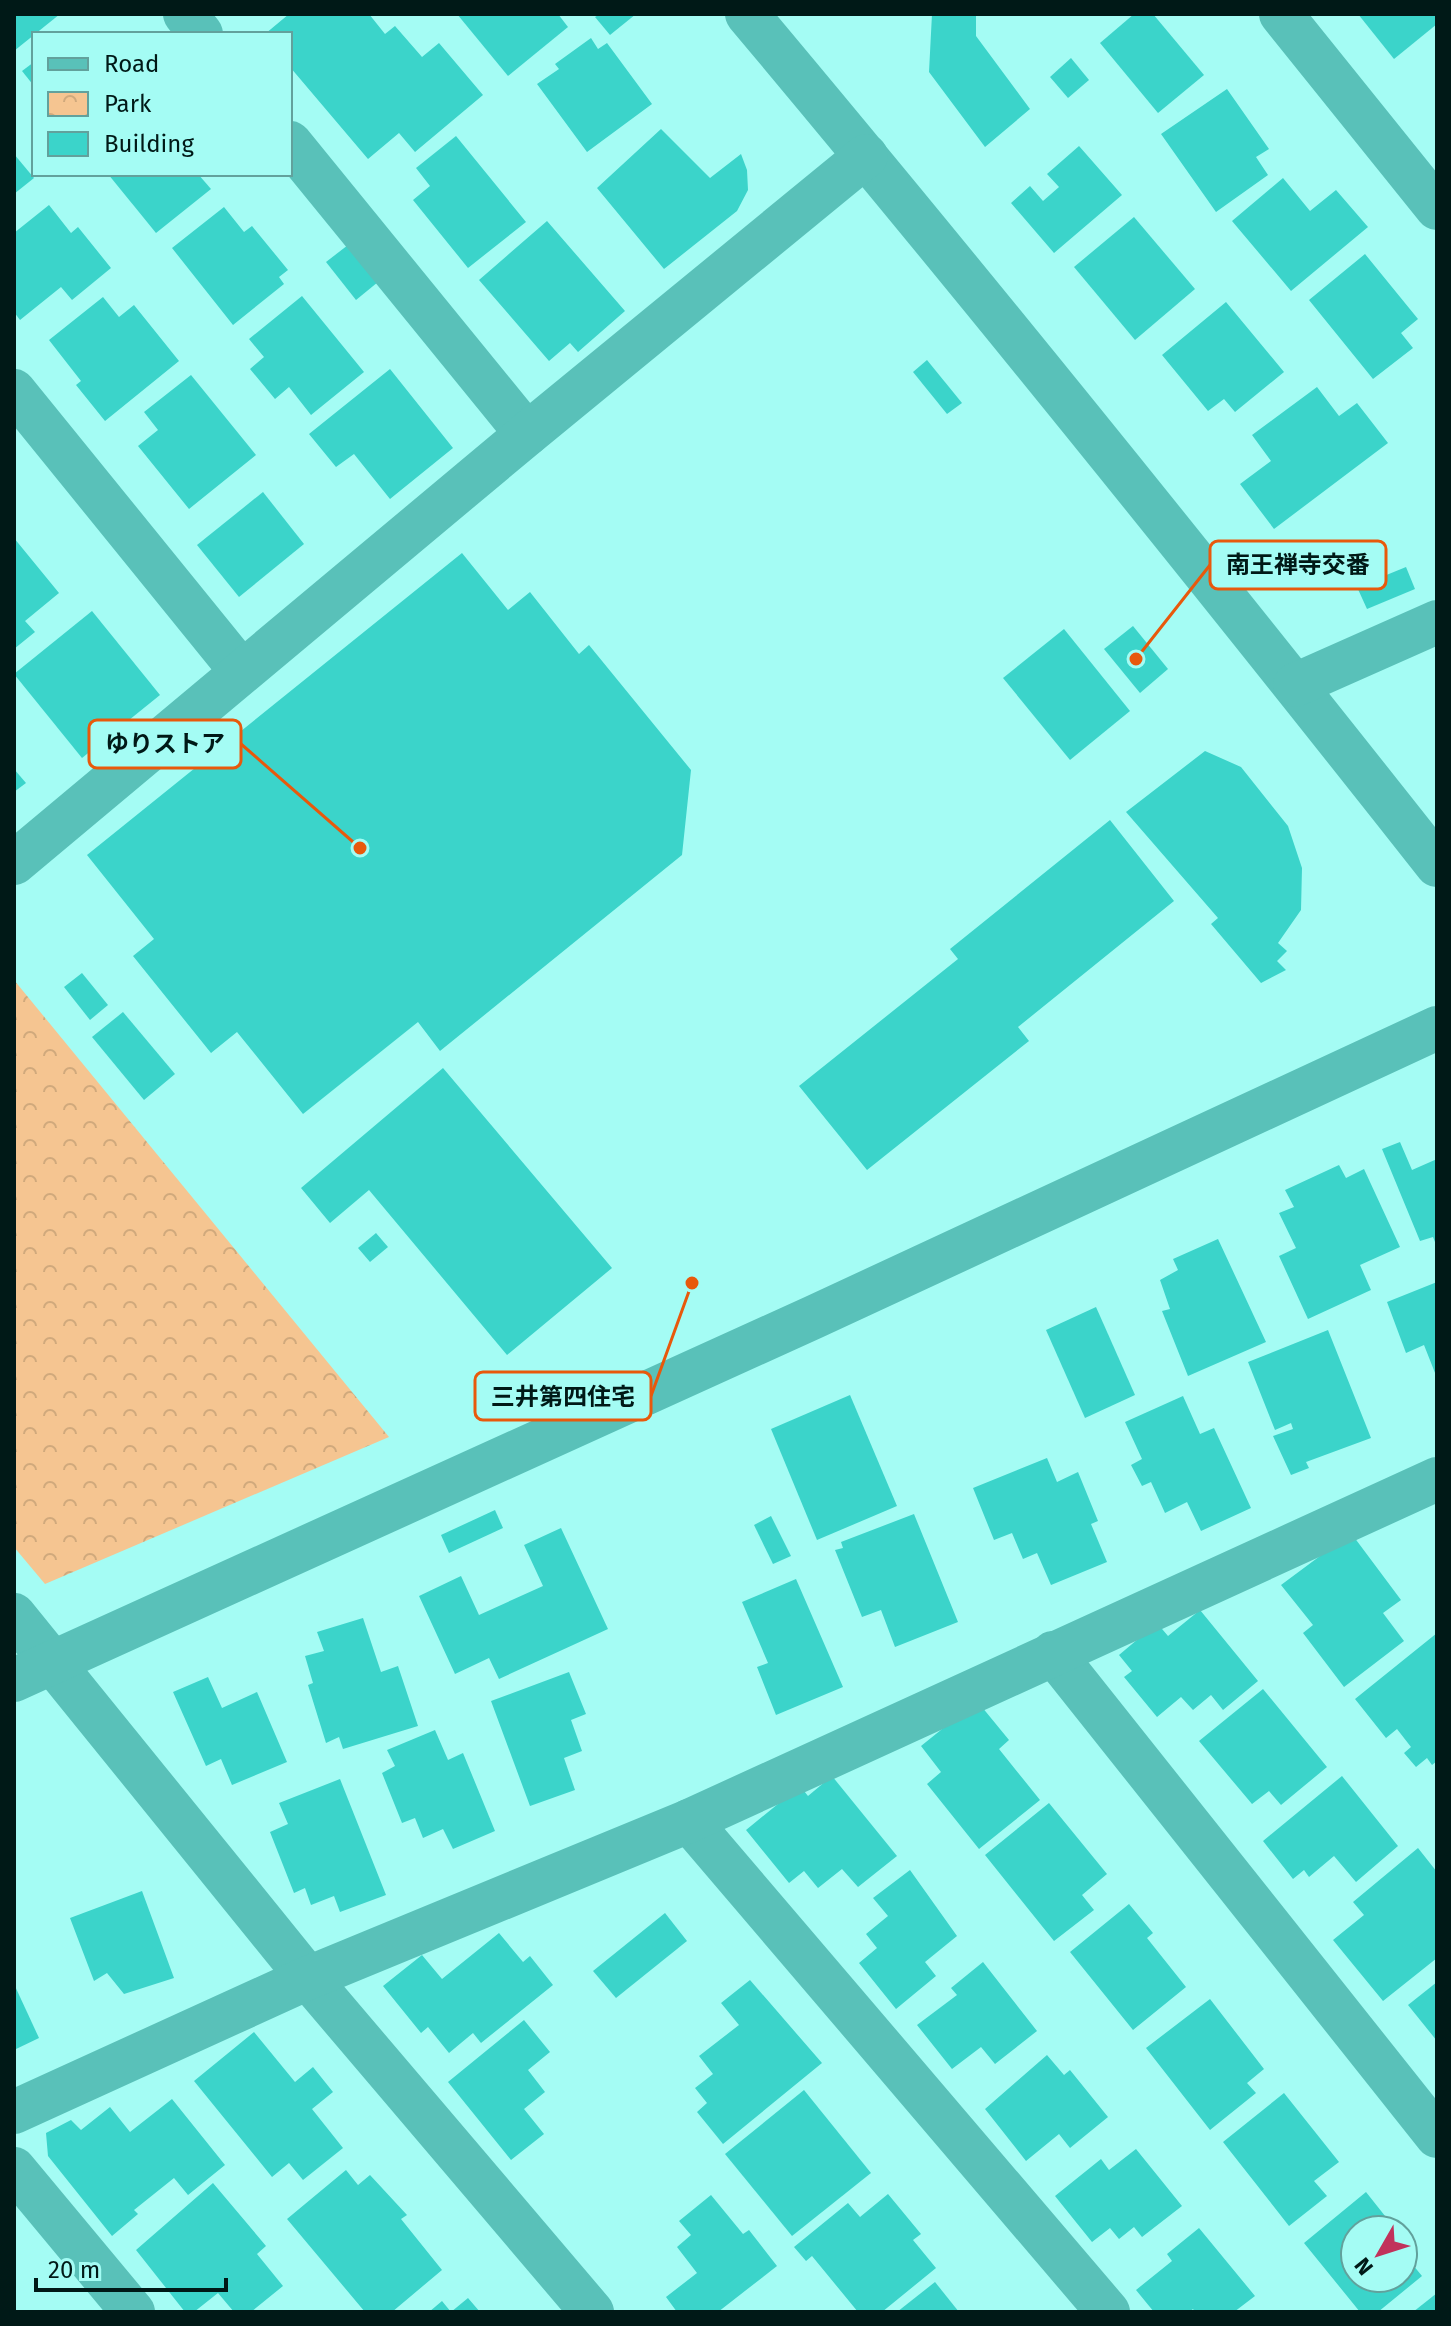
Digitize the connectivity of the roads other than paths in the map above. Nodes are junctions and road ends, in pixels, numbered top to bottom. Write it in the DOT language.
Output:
graph roads {
  1 [pos="185,14"];
  2 [pos="747,14"];
  3 [pos="1281,14"];
  4 [pos="199,32"];
  5 [pos="292,145"];
  6 [pos="866,156"];
  7 [pos="1437,208"];
  8 [pos="14,391"];
  9 [pos="527,434"];
  10 [pos="1437,622"];
  11 [pos="241,671"];
  12 [pos="1295,685"];
  13 [pos="14,863"];
  14 [pos="1437,865"];
  15 [pos="1437,1028"];
  16 [pos="1434,1486"];
  17 [pos="14,1615"];
  18 [pos="1053,1653"];
  19 [pos="33,1671"];
  20 [pos="689,1821"];
  21 [pos="308,1978"];
  22 [pos="14,2112"];
  23 [pos="1437,2136"];
  24 [pos="14,2169"];
  25 [pos="133,2312"];
  26 [pos="592,2312"];
  27 [pos="1108,2312"];
  1 -- 4 [label="street"];
  2 -- 6 [label="street"];
  3 -- 7 [label="street"];
  5 -- 9 [label="street"];
  6 -- 9 [label="street"];
  6 -- 12 [label="street"];
  8 -- 11 [label="street"];
  9 -- 11 [label="street"];
  10 -- 12 [label="street"];
  11 -- 13 [label="street"];
  12 -- 14 [label="street"];
  15 -- 19 [label="street"];
  16 -- 18 [label="street"];
  17 -- 19 [label="street"];
  18 -- 20 [label="street"];
  18 -- 23 [label="street"];
  19 -- 21 [label="street"];
  20 -- 21 [label="street"];
  20 -- 27 [label="street"];
  21 -- 22 [label="street"];
  21 -- 26 [label="street"];
  24 -- 25 [label="street"];
}
